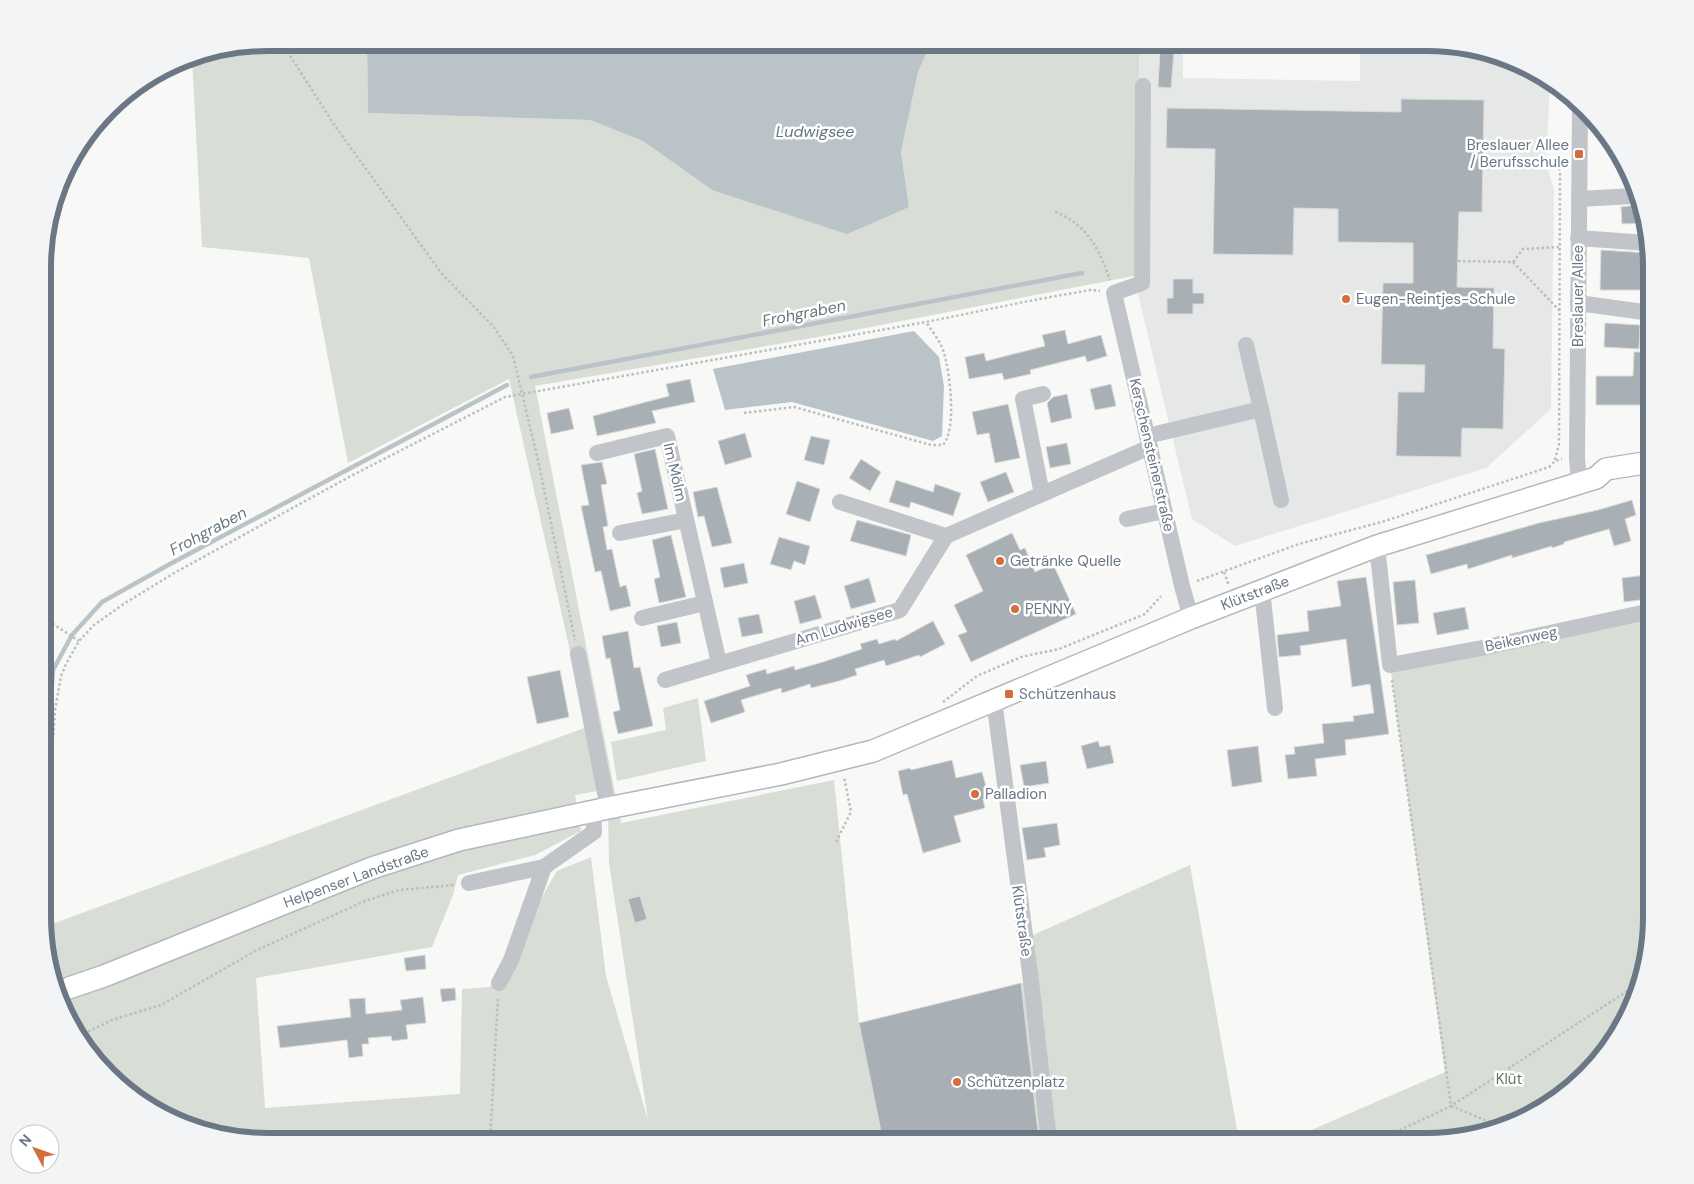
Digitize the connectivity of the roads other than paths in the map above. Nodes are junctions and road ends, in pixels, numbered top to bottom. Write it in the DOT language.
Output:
graph roads {
  1 [pos="1143,86"];
  2 [pos="1580,116"];
  3 [pos="1630,196"];
  4 [pos="1578,199"];
  5 [pos="1578,238"];
  6 [pos="1641,243"];
  7 [pos="1578,303"];
  8 [pos="1643,312"];
  9 [pos="1246,345"];
  10 [pos="1043,394"];
  11 [pos="1261,408"];
  12 [pos="1149,442"];
  13 [pos="597,453"];
  14 [pos="1643,463"];
  15 [pos="1643,476"];
  16 [pos="1587,481"];
  17 [pos="1042,494"];
  18 [pos="1281,500"];
  19 [pos="840,502"];
  20 [pos="1164,511"];
  21 [pos="1127,519"];
  22 [pos="686,520"];
  23 [pos="620,533"];
  24 [pos="946,536"];
  25 [pos="1378,546"];
  26 [pos="1262,590"];
  27 [pos="705,603"];
  28 [pos="1643,613"];
  29 [pos="642,618"];
  30 [pos="1191,618"];
  31 [pos="578,654"];
  32 [pos="719,663"];
  33 [pos="665,680"];
  34 [pos="994,700"];
  35 [pos="1275,708"];
  36 [pos="662,798"];
  37 [pos="601,810"];
  38 [pos="544,867"];
  39 [pos="469,883"];
  40 [pos="499,983"];
  41 [pos="64,990"];
  42 [pos="1048,1133"];
  1 -- 12 [label="street, Kerschensteinerstraße"];
  2 -- 4 [label="street, Breslauer Allee"];
  3 -- 4 [label="street"];
  4 -- 5 [label="street, Breslauer Allee"];
  5 -- 6 [label="street"];
  5 -- 7 [label="street, Breslauer Allee"];
  7 -- 8 [label="street"];
  7 -- 16 [label="street, Breslauer Allee"];
  9 -- 11 [label="street"];
  10 -- 17 [label="street"];
  11 -- 12 [label="street"];
  11 -- 18 [label="street"];
  12 -- 17 [label="street"];
  12 -- 20 [label="street, Kerschensteinerstraße"];
  13 -- 22 [label="street, Im Mölm"];
  14 -- 16 [label="main road, Klütstraße"];
  15 -- 16 [label="main road, Klütstraße"];
  16 -- 25 [label="main road, Klütstraße"];
  17 -- 24 [label="street"];
  19 -- 24 [label="street"];
  20 -- 21 [label="street"];
  20 -- 30 [label="street, Kerschensteinerstraße"];
  22 -- 23 [label="street, Im Mölm"];
  22 -- 27 [label="street, Im Mölm"];
  24 -- 32 [label="street, Am Ludwigsee"];
  25 -- 26 [label="main road, Klütstraße"];
  25 -- 28 [label="street, Beikenweg"];
  26 -- 30 [label="main road, Klütstraße"];
  26 -- 35 [label="street"];
  27 -- 29 [label="street"];
  27 -- 32 [label="street, Im Mölm"];
  30 -- 34 [label="main road, Klütstraße"];
  31 -- 37 [label="street"];
  32 -- 33 [label="street, Am Ludwigsee"];
  34 -- 36 [label="main road, Klütstraße"];
  34 -- 42 [label="street, Klütstraße"];
  36 -- 37 [label="main road, Helpenser Landstraße"];
  37 -- 38 [label="street"];
  37 -- 41 [label="main road, Helpenser Landstraße"];
  38 -- 39 [label="street"];
  38 -- 40 [label="street"];
}
